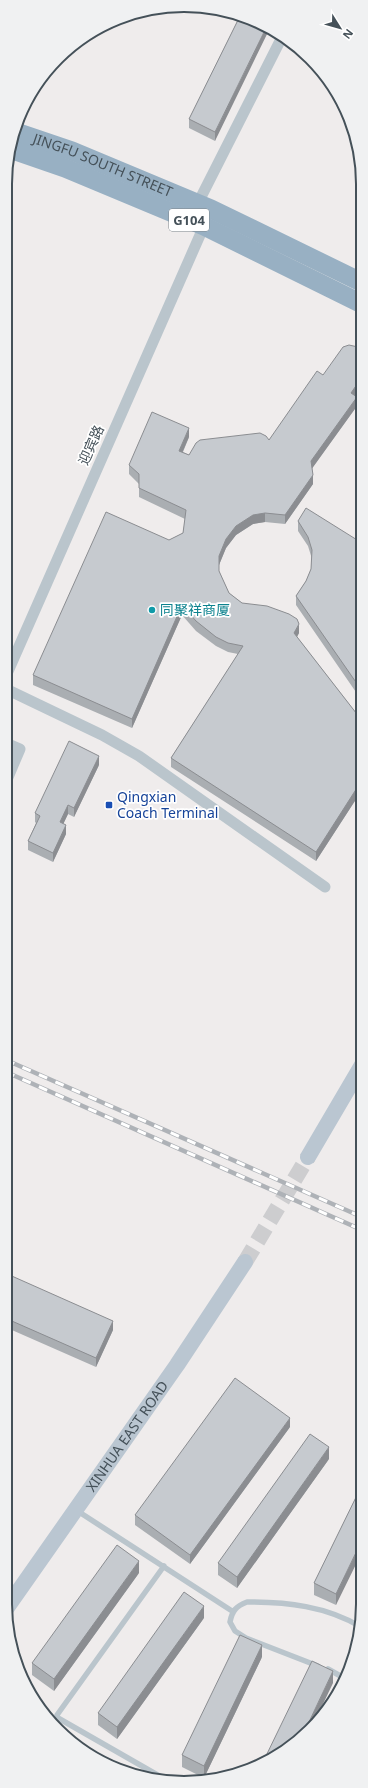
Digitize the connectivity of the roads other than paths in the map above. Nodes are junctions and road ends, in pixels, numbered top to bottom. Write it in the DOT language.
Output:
graph roads {
  1 [pos="280,41"];
  2 [pos="20,133"];
  3 [pos="15,151"];
  4 [pos="198,203"];
  5 [pos="204,226"];
  6 [pos="356,280"];
  7 [pos="356,301"];
  8 [pos="12,662"];
  9 [pos="12,692"];
  10 [pos="12,746"];
  11 [pos="12,768"];
  12 [pos="325,887"];
  13 [pos="356,1075"];
  14 [pos="308,1157"];
  15 [pos="245,1262"];
  16 [pos="76,1510"];
  17 [pos="164,1566"];
  18 [pos="12,1601"];
  19 [pos="232,1612"];
  20 [pos="355,1623"];
  21 [pos="340,1676"];
  22 [pos="156,1774"];
  1 -- 4 [label="street"];
  2 -- 4 [label="highway, JINGFU SOUTH STREET / G104"];
  3 -- 5 [label="highway, JINGFU SOUTH STREET / G104"];
  4 -- 6 [label="highway, JINGFU SOUTH STREET / G104"];
  5 -- 7 [label="highway, JINGFU SOUTH STREET / G104"];
  5 -- 8 [label="street, 迎宾路"];
  9 -- 12 [label="street"];
  10 -- 11 [label="street"];
  13 -- 14 [label="main road"];
  15 -- 16 [label="main road, XINHUA EAST ROAD"];
  16 -- 17 [label="lane"];
  16 -- 18 [label="main road, XINHUA EAST ROAD"];
  17 -- 19 [label="lane"];
  17 -- 22 [label="lane"];
  19 -- 20 [label="lane"];
  19 -- 21 [label="lane"];
}
